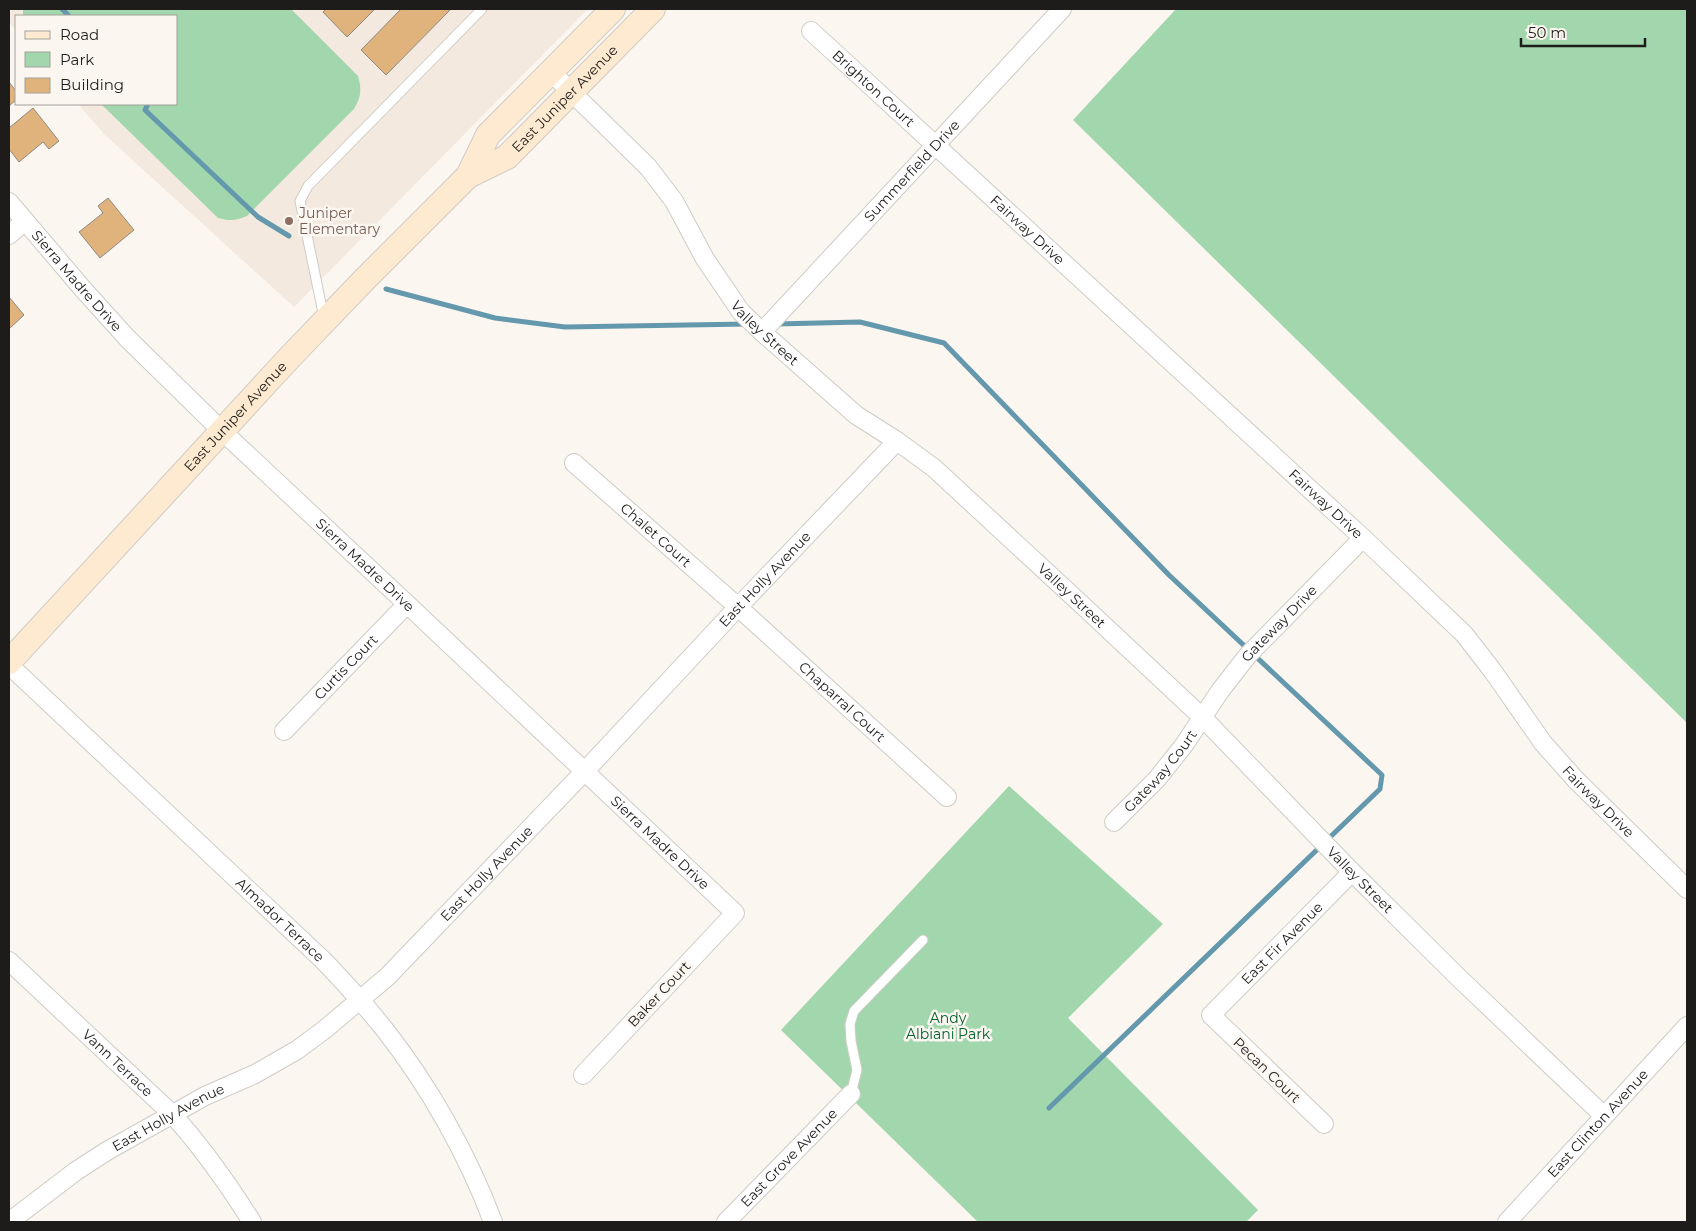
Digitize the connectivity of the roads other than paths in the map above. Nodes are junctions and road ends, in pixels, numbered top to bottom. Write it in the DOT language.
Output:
graph roads {
  1 [pos="482,9"];
  2 [pos="613,9"];
  3 [pos="653,9"];
  4 [pos="1062,9"];
  5 [pos="812,30"];
  6 [pos="550,72"];
  7 [pos="571,92"];
  8 [pos="936,145"];
  9 [pos="468,176"];
  10 [pos="9,202"];
  11 [pos="25,221"];
  12 [pos="9,236"];
  13 [pos="325,321"];
  14 [pos="762,332"];
  15 [pos="222,431"];
  16 [pos="897,441"];
  17 [pos="574,463"];
  18 [pos="1363,538"];
  19 [pos="408,604"];
  20 [pos="738,607"];
  21 [pos="9,663"];
  22 [pos="1203,718"];
  23 [pos="284,731"];
  24 [pos="586,771"];
  25 [pos="947,797"];
  26 [pos="1114,822"];
  27 [pos="1352,872"];
  28 [pos="1687,889"];
  29 [pos="735,913"];
  30 [pos="923,940"];
  31 [pos="9,962"];
  32 [pos="360,1000"];
  33 [pos="1211,1015"];
  34 [pos="1687,1026"];
  35 [pos="583,1075"];
  36 [pos="851,1094"];
  37 [pos="172,1114"];
  38 [pos="1604,1116"];
  39 [pos="1324,1124"];
  40 [pos="9,1222"];
  41 [pos="252,1222"];
  42 [pos="493,1222"];
  43 [pos="726,1222"];
  44 [pos="1507,1222"];
  1 -- 13 [label="lane"];
  2 -- 6 [label="street, East Juniper Avenue"];
  3 -- 7 [label="street, East Juniper Avenue"];
  4 -- 8 [label="street, Summerfield Drive"];
  5 -- 8 [label="street, Brighton Court"];
  6 -- 7 [label="street, Valley Street"];
  6 -- 9 [label="street, East Juniper Avenue"];
  7 -- 9 [label="street, East Juniper Avenue"];
  7 -- 14 [label="street, Valley Street"];
  8 -- 14 [label="street, Summerfield Drive"];
  8 -- 18 [label="street, Fairway Drive"];
  9 -- 13 [label="street, East Juniper Avenue"];
  10 -- 11 [label="street, Sierra Madre Drive"];
  11 -- 12 [label="street"];
  11 -- 15 [label="street, Sierra Madre Drive"];
  13 -- 15 [label="street, East Juniper Avenue"];
  14 -- 16 [label="street, Valley Street"];
  15 -- 19 [label="street, Sierra Madre Drive"];
  15 -- 21 [label="street, East Juniper Avenue"];
  16 -- 20 [label="street, East Holly Avenue"];
  16 -- 22 [label="street, Valley Street"];
  17 -- 20 [label="street, Chalet Court"];
  18 -- 22 [label="street, Gateway Drive"];
  18 -- 28 [label="street, Fairway Drive"];
  19 -- 23 [label="street, Curtis Court"];
  19 -- 24 [label="street, Sierra Madre Drive"];
  20 -- 24 [label="street, East Holly Avenue"];
  20 -- 25 [label="street, Chaparral Court"];
  21 -- 32 [label="street, Almador Terrace"];
  22 -- 26 [label="street, Gateway Court"];
  22 -- 27 [label="street, Valley Street"];
  24 -- 29 [label="street, Sierra Madre Drive"];
  24 -- 32 [label="street, East Holly Avenue"];
  27 -- 33 [label="street, East Fir Avenue"];
  27 -- 38 [label="street, Valley Street"];
  29 -- 35 [label="street, Baker Court"];
  30 -- 36 [label="lane"];
  31 -- 37 [label="street, Vann Terrace"];
  32 -- 37 [label="street, East Holly Avenue"];
  32 -- 42 [label="street, Almador Terrace"];
  33 -- 39 [label="street, Pecan Court"];
  34 -- 38 [label="street, East Clinton Avenue"];
  36 -- 43 [label="street, East Grove Avenue"];
  37 -- 40 [label="street, East Holly Avenue"];
  37 -- 41 [label="street, Vann Terrace"];
  38 -- 44 [label="street, East Clinton Avenue"];
}
